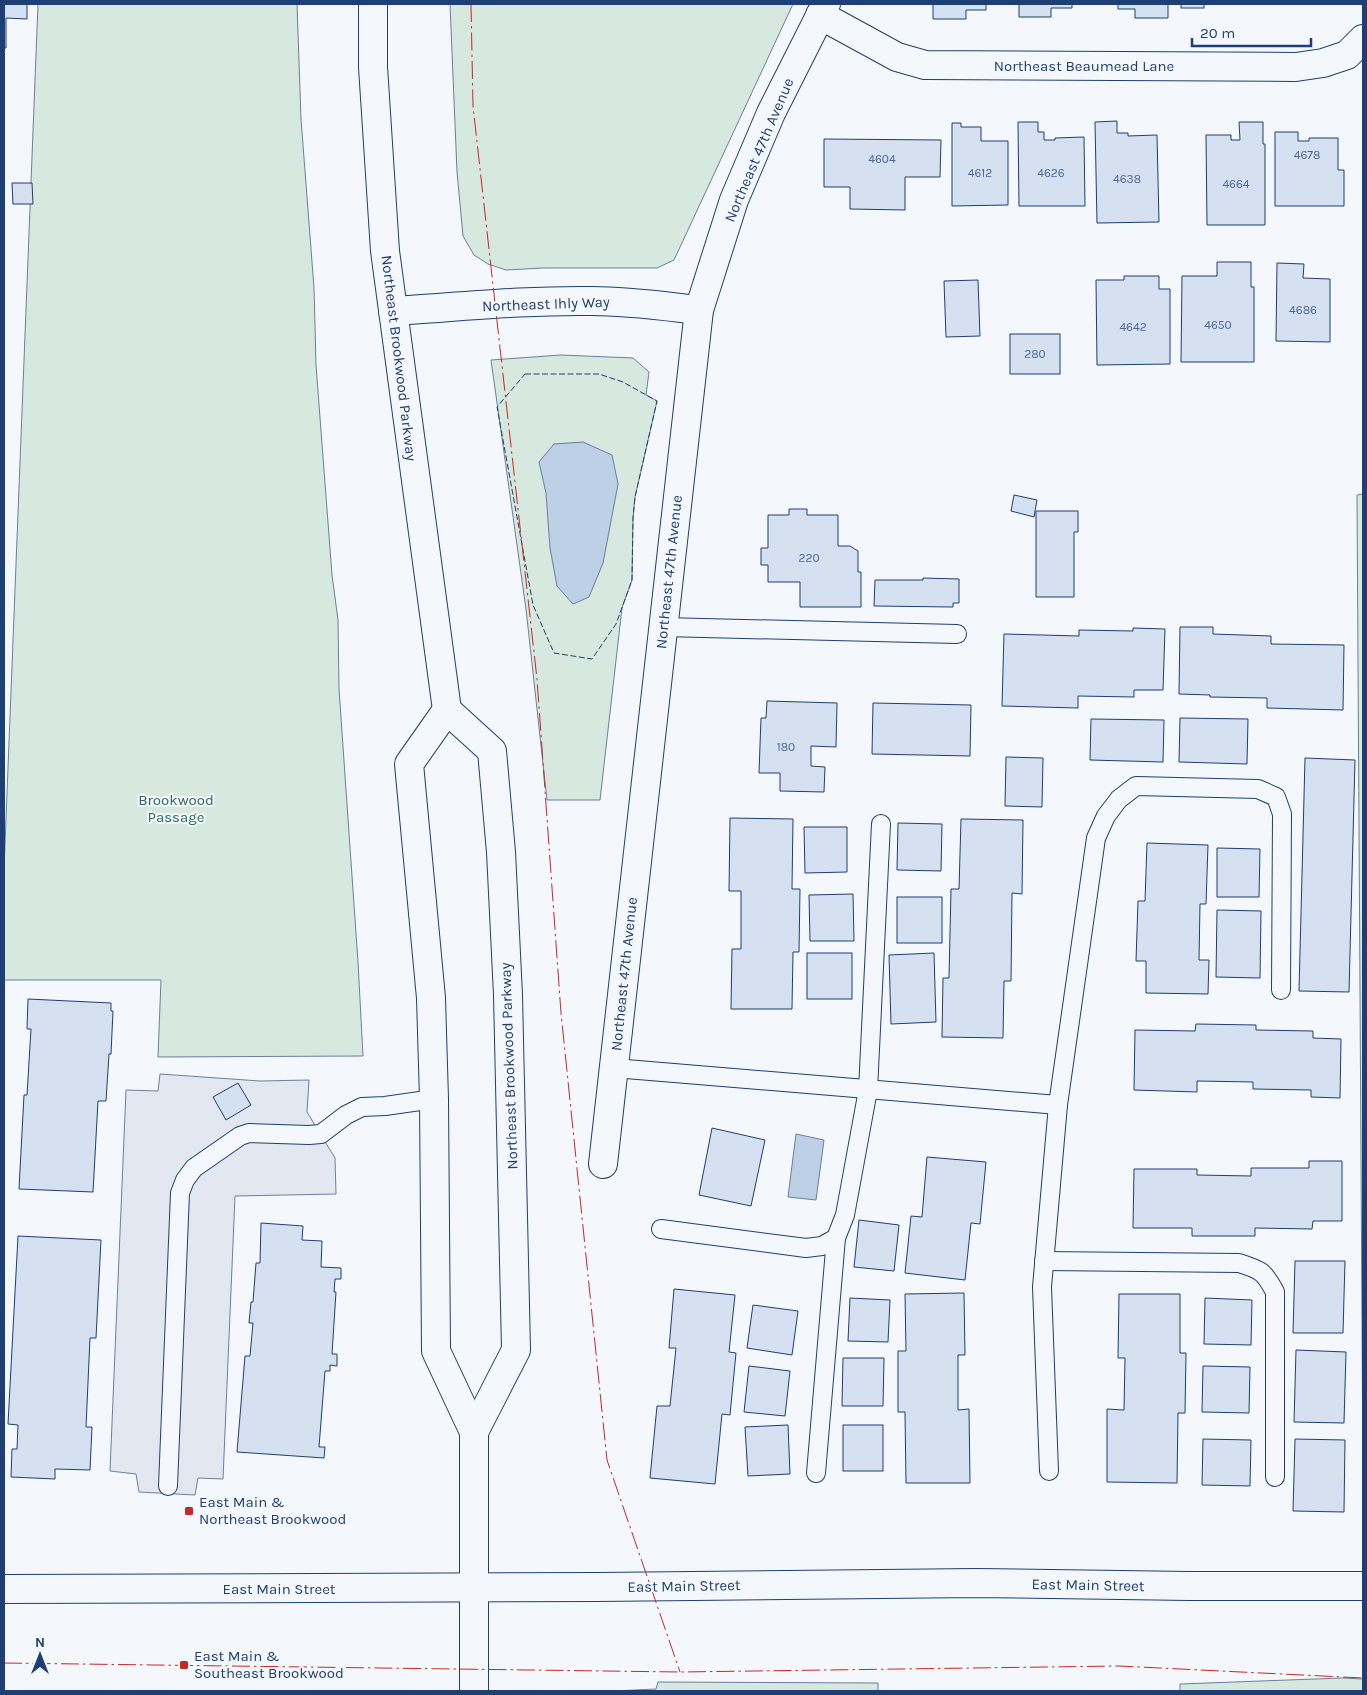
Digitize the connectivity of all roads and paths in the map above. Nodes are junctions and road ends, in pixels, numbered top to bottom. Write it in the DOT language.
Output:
graph roads {
  1 [pos="373,4"];
  2 [pos="823,10"];
  3 [pos="1359,43"];
  4 [pos="698,310"];
  5 [pos="393,311"];
  6 [pos="663,627"];
  7 [pos="957,634"];
  8 [pos="447,710"];
  9 [pos="881,824"];
  10 [pos="1281,990"];
  11 [pos="614,1068"];
  12 [pos="868,1090"];
  13 [pos="434,1099"];
  14 [pos="1058,1105"];
  15 [pos="603,1164"];
  16 [pos="660,1229"];
  17 [pos="836,1238"];
  18 [pos="1044,1261"];
  19 [pos="474,1432"];
  20 [pos="1049,1471"];
  21 [pos="816,1473"];
  22 [pos="1275,1478"];
  23 [pos="168,1486"];
  24 [pos="1363,1586"];
  25 [pos="474,1587"];
  26 [pos="4,1589"];
  27 [pos="474,1691"];
  1 -- 5 [label="main road, Northeast Brookwood Parkway"];
  2 -- 3 [label="main road, Northeast Beaumead Lane"];
  2 -- 4 [label="main road, Northeast 47th Avenue"];
  4 -- 5 [label="main road, Northeast Ihly Way"];
  4 -- 6 [label="main road, Northeast 47th Avenue"];
  5 -- 8 [label="main road, Northeast Brookwood Parkway"];
  6 -- 7 [label="lane"];
  6 -- 11 [label="main road, Northeast 47th Avenue"];
  8 -- 13 [label="main road, Northeast Brookwood Parkway"];
  8 -- 19 [label="main road, Northeast Brookwood Parkway"];
  9 -- 12 [label="lane"];
  10 -- 14 [label="lane"];
  11 -- 12 [label="lane"];
  11 -- 15 [label="main road, Northeast 47th Avenue"];
  12 -- 14 [label="lane"];
  12 -- 17 [label="lane"];
  13 -- 19 [label="main road, Northeast Brookwood Parkway"];
  13 -- 23 [label="lane"];
  14 -- 18 [label="lane"];
  16 -- 17 [label="lane"];
  17 -- 21 [label="lane"];
  18 -- 20 [label="lane"];
  18 -- 22 [label="lane"];
  19 -- 25 [label="main road, Northeast Brookwood Parkway"];
  24 -- 25 [label="main road, East Main Street"];
  25 -- 26 [label="main road, East Main Street"];
  25 -- 27 [label="main road, Northeast Brookwood Parkway"];
}
